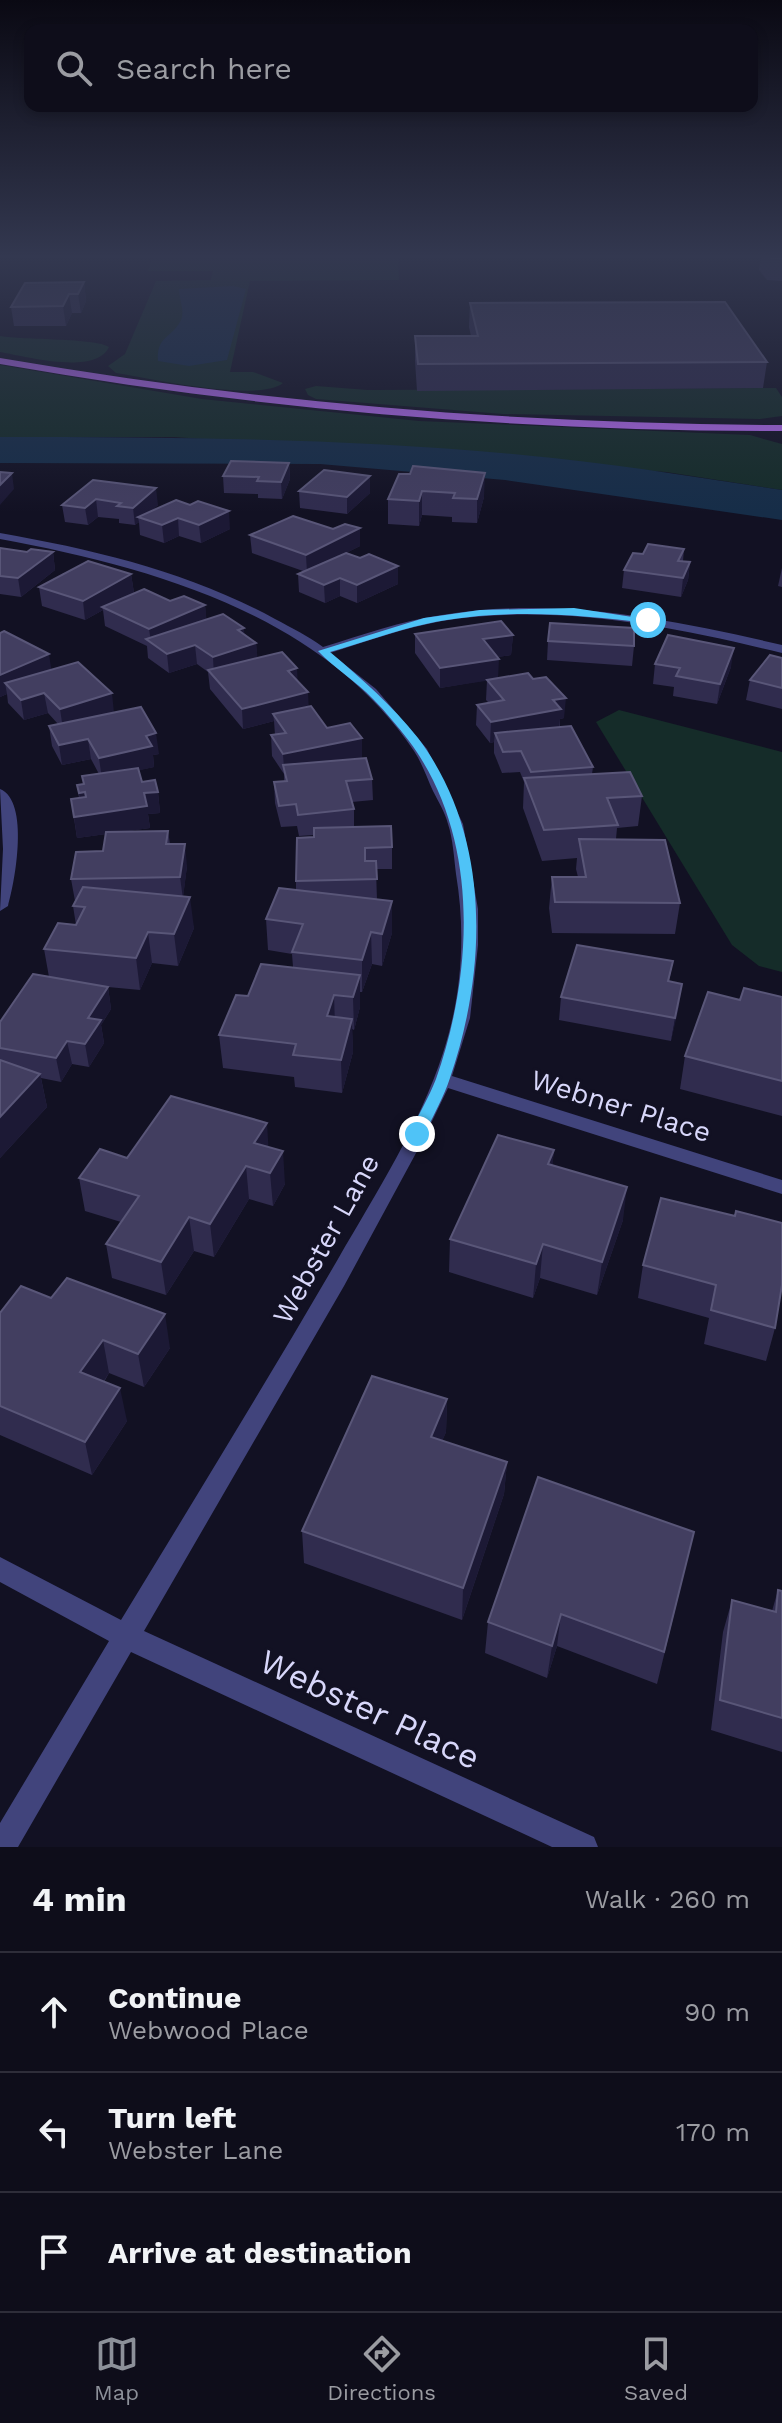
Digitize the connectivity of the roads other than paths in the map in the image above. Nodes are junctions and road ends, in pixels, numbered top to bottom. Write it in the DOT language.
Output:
graph roads {
  1 [pos="0,361"];
  2 [pos="782,428"];
  3 [pos="0,536"];
  4 [pos="782,649"];
  5 [pos="323,651"];
  6 [pos="0,793"];
  7 [pos="0,906"];
  8 [pos="443,1080"];
  9 [pos="782,1187"];
  10 [pos="0,1569"];
  11 [pos="125,1636"];
  12 [pos="2,1847"];
  13 [pos="584,1847"];
  1 -- 2 [label="main road"];
  3 -- 5 [label="street, Webster Lane"];
  4 -- 5 [label="street"];
  5 -- 8 [label="street, Webster Lane"];
  6 -- 7 [label="street"];
  8 -- 9 [label="street, Webner Place"];
  8 -- 11 [label="street, Webster Lane"];
  10 -- 11 [label="street, Webster Place"];
  11 -- 12 [label="street, Webster Lane"];
  11 -- 13 [label="street, Webster Place"];
}
